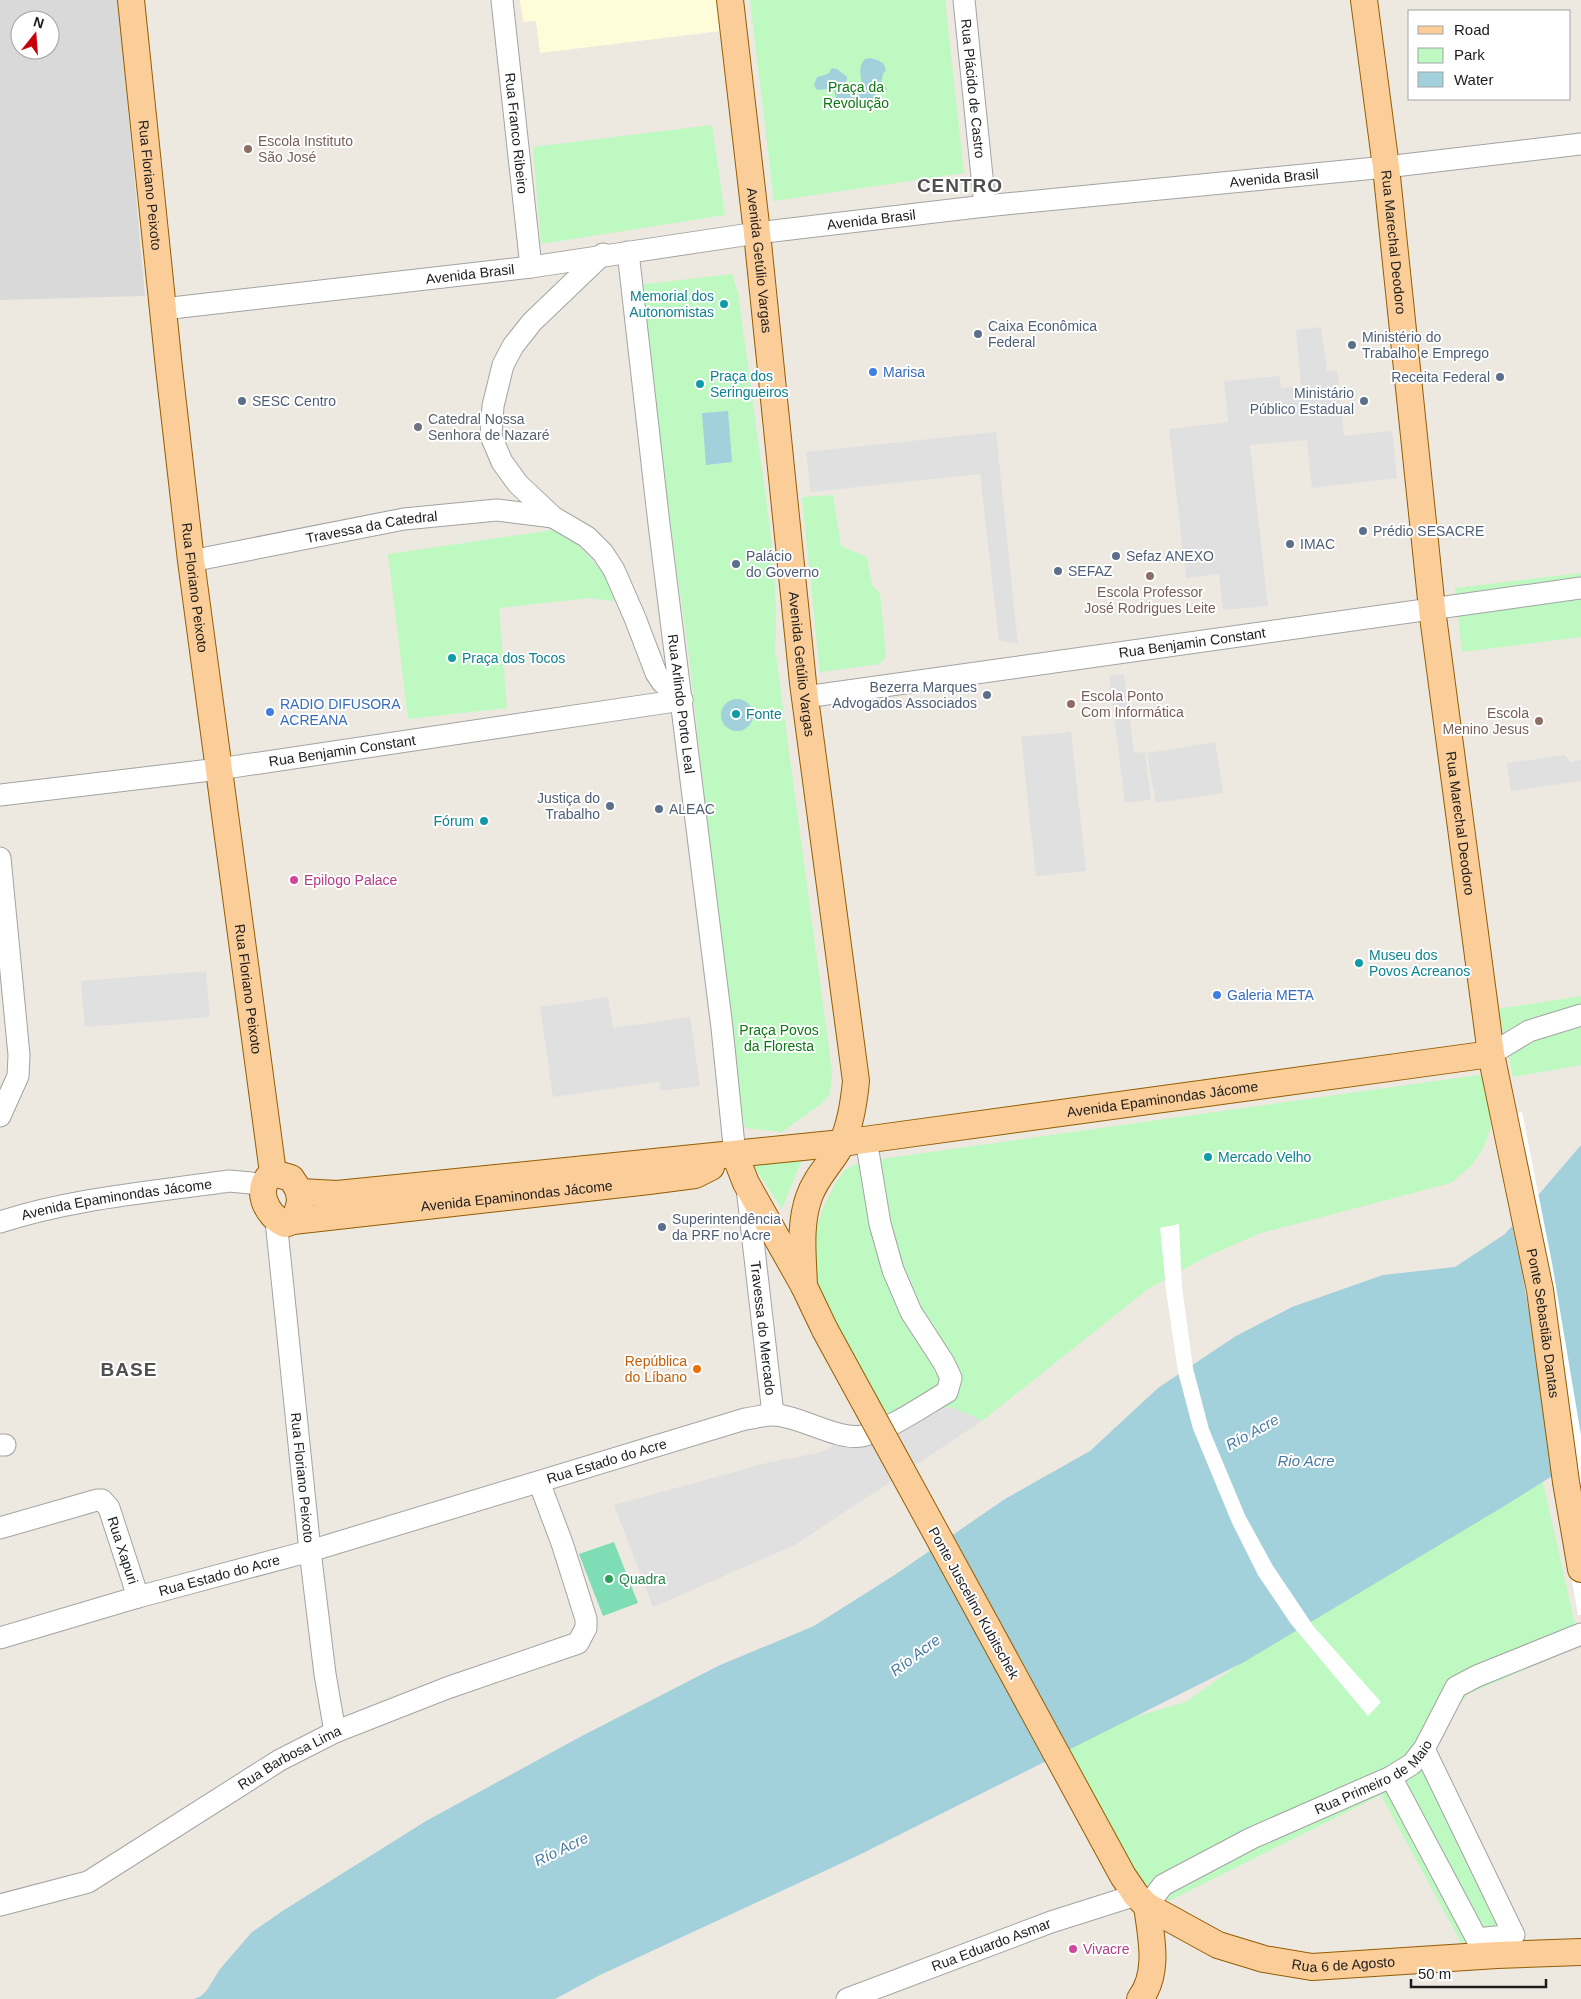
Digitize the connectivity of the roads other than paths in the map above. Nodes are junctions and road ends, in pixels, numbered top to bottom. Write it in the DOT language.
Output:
graph roads {
  1 [pos="131,0"];
  2 [pos="502,0"];
  3 [pos="730,0"];
  4 [pos="964,0"];
  5 [pos="1364,0"];
  6 [pos="1581,144"];
  7 [pos="1386,167"];
  8 [pos="985,206"];
  9 [pos="757,233"];
  10 [pos="628,252"];
  11 [pos="603,254"];
  12 [pos="531,266"];
  13 [pos="163,309"];
  14 [pos="553,517"];
  15 [pos="191,561"];
  16 [pos="1581,588"];
  17 [pos="1432,609"];
  18 [pos="805,697"];
  19 [pos="682,700"];
  20 [pos="219,769"];
  21 [pos="0,796"];
  22 [pos="0,858"];
  23 [pos="1581,1015"];
  24 [pos="1493,1066"];
  25 [pos="0,1116"];
  26 [pos="854,1140"];
  27 [pos="735,1154"];
  28 [pos="268,1180"];
  29 [pos="746,1182"];
  30 [pos="300,1192"];
  31 [pos="285,1221"];
  32 [pos="0,1222"];
  33 [pos="804,1286"];
  34 [pos="825,1330"];
  35 [pos="773,1414"];
  36 [pos="539,1482"];
  37 [pos="0,1528"];
  38 [pos="310,1551"];
  39 [pos="1581,1569"];
  40 [pos="138,1597"];
  41 [pos="1581,1634"];
  42 [pos="0,1638"];
  43 [pos="336,1732"];
  44 [pos="1424,1749"];
  45 [pos="1390,1777"];
  46 [pos="1135,1892"];
  47 [pos="0,1905"];
  48 [pos="1581,1952"];
  49 [pos="847,1999"];
  50 [pos="1140,1999"];
  1 -- 13 [label="main road, Rua Floriano Peixoto"];
  2 -- 12 [label="street, Rua Franco Ribeiro"];
  3 -- 9 [label="main road, Avenida Getúlio Vargas"];
  4 -- 8 [label="street, Rua Plácido de Castro"];
  5 -- 7 [label="main road, Rua Marechal Deodoro"];
  6 -- 7 [label="street, Avenida Brasil"];
  7 -- 8 [label="street, Avenida Brasil"];
  7 -- 17 [label="main road, Rua Marechal Deodoro"];
  8 -- 9 [label="street, Avenida Brasil"];
  9 -- 10 [label="street, Avenida Brasil"];
  9 -- 18 [label="main road, Avenida Getúlio Vargas"];
  10 -- 11 [label="street, Avenida Brasil"];
  10 -- 19 [label="street, Rua Arlindo Porto Leal"];
  11 -- 12 [label="street, Avenida Brasil"];
  11 -- 14 [label="street, Travessa da Catedral"];
  12 -- 13 [label="street, Avenida Brasil"];
  13 -- 15 [label="main road, Rua Floriano Peixoto"];
  14 -- 15 [label="street, Travessa da Catedral"];
  14 -- 19 [label="street, Travessa da Catedral"];
  15 -- 20 [label="main road, Rua Floriano Peixoto"];
  16 -- 17 [label="street, Rua Benjamin Constant"];
  17 -- 18 [label="street, Rua Benjamin Constant"];
  17 -- 24 [label="main road, Rua Marechal Deodoro"];
  18 -- 26 [label="main road, Avenida Getúlio Vargas"];
  19 -- 20 [label="street, Rua Benjamin Constant"];
  19 -- 27 [label="street, Rua Arlindo Porto Leal"];
  20 -- 21 [label="street, Rua Benjamin Constant"];
  20 -- 28 [label="main road, Rua Floriano Peixoto"];
  22 -- 25 [label="street"];
  23 -- 24 [label="street, Avenida Epaminondas Jácome"];
  24 -- 26 [label="main road, Avenida Epaminondas Jácome"];
  24 -- 39 [label="main road, Ponte Sebastião Dantas"];
  26 -- 27 [label="main road, Avenida Epaminondas Jácome"];
  26 -- 33 [label="main road, Avenida Getúlio Vargas"];
  26 -- 35 [label="street, Rua Estado do Acre"];
  27 -- 29 [label="main road, Avenida Getúlio Vargas"];
  27 -- 30 [label="main road, Avenida Epaminondas Jácome"];
  27 -- 31 [label="main road, Avenida Epaminondas Jácome"];
  28 -- 30 [label="main road"];
  28 -- 31 [label="main road, Rua Floriano Peixoto"];
  28 -- 32 [label="street, Avenida Epaminondas Jácome"];
  29 -- 33 [label="main road, Avenida Getúlio Vargas"];
  29 -- 35 [label="street, Travessa do Mercado"];
  30 -- 31 [label="main road, Rua Floriano Peixoto"];
  31 -- 38 [label="street, Rua Floriano Peixoto"];
  33 -- 34 [label="main road, Avenida Getúlio Vargas"];
  34 -- 46 [label="main road, Ponte Juscelino Kubitschek, bridge"];
  35 -- 36 [label="street, Rua Estado do Acre"];
  36 -- 38 [label="street, Rua Estado do Acre"];
  36 -- 43 [label="street, Rua Barbosa Lima"];
  37 -- 40 [label="street, Rua Xapuri"];
  38 -- 40 [label="street, Rua Estado do Acre"];
  38 -- 43 [label="street, Rua Floriano Peixoto"];
  40 -- 42 [label="street, Rua Estado do Acre"];
  41 -- 44 [label="street, Rua Primeiro de Maio"];
  43 -- 47 [label="street, Rua Barbosa Lima"];
  44 -- 45 [label="street, Rua Primeiro de Maio"];
  44 -- 45 [label="street"];
  45 -- 46 [label="street, Rua Primeiro de Maio"];
  46 -- 48 [label="main road, Rua 6 de Agosto"];
  46 -- 49 [label="street, Rua Eduardo Asmar"];
  46 -- 50 [label="main road"];
}
